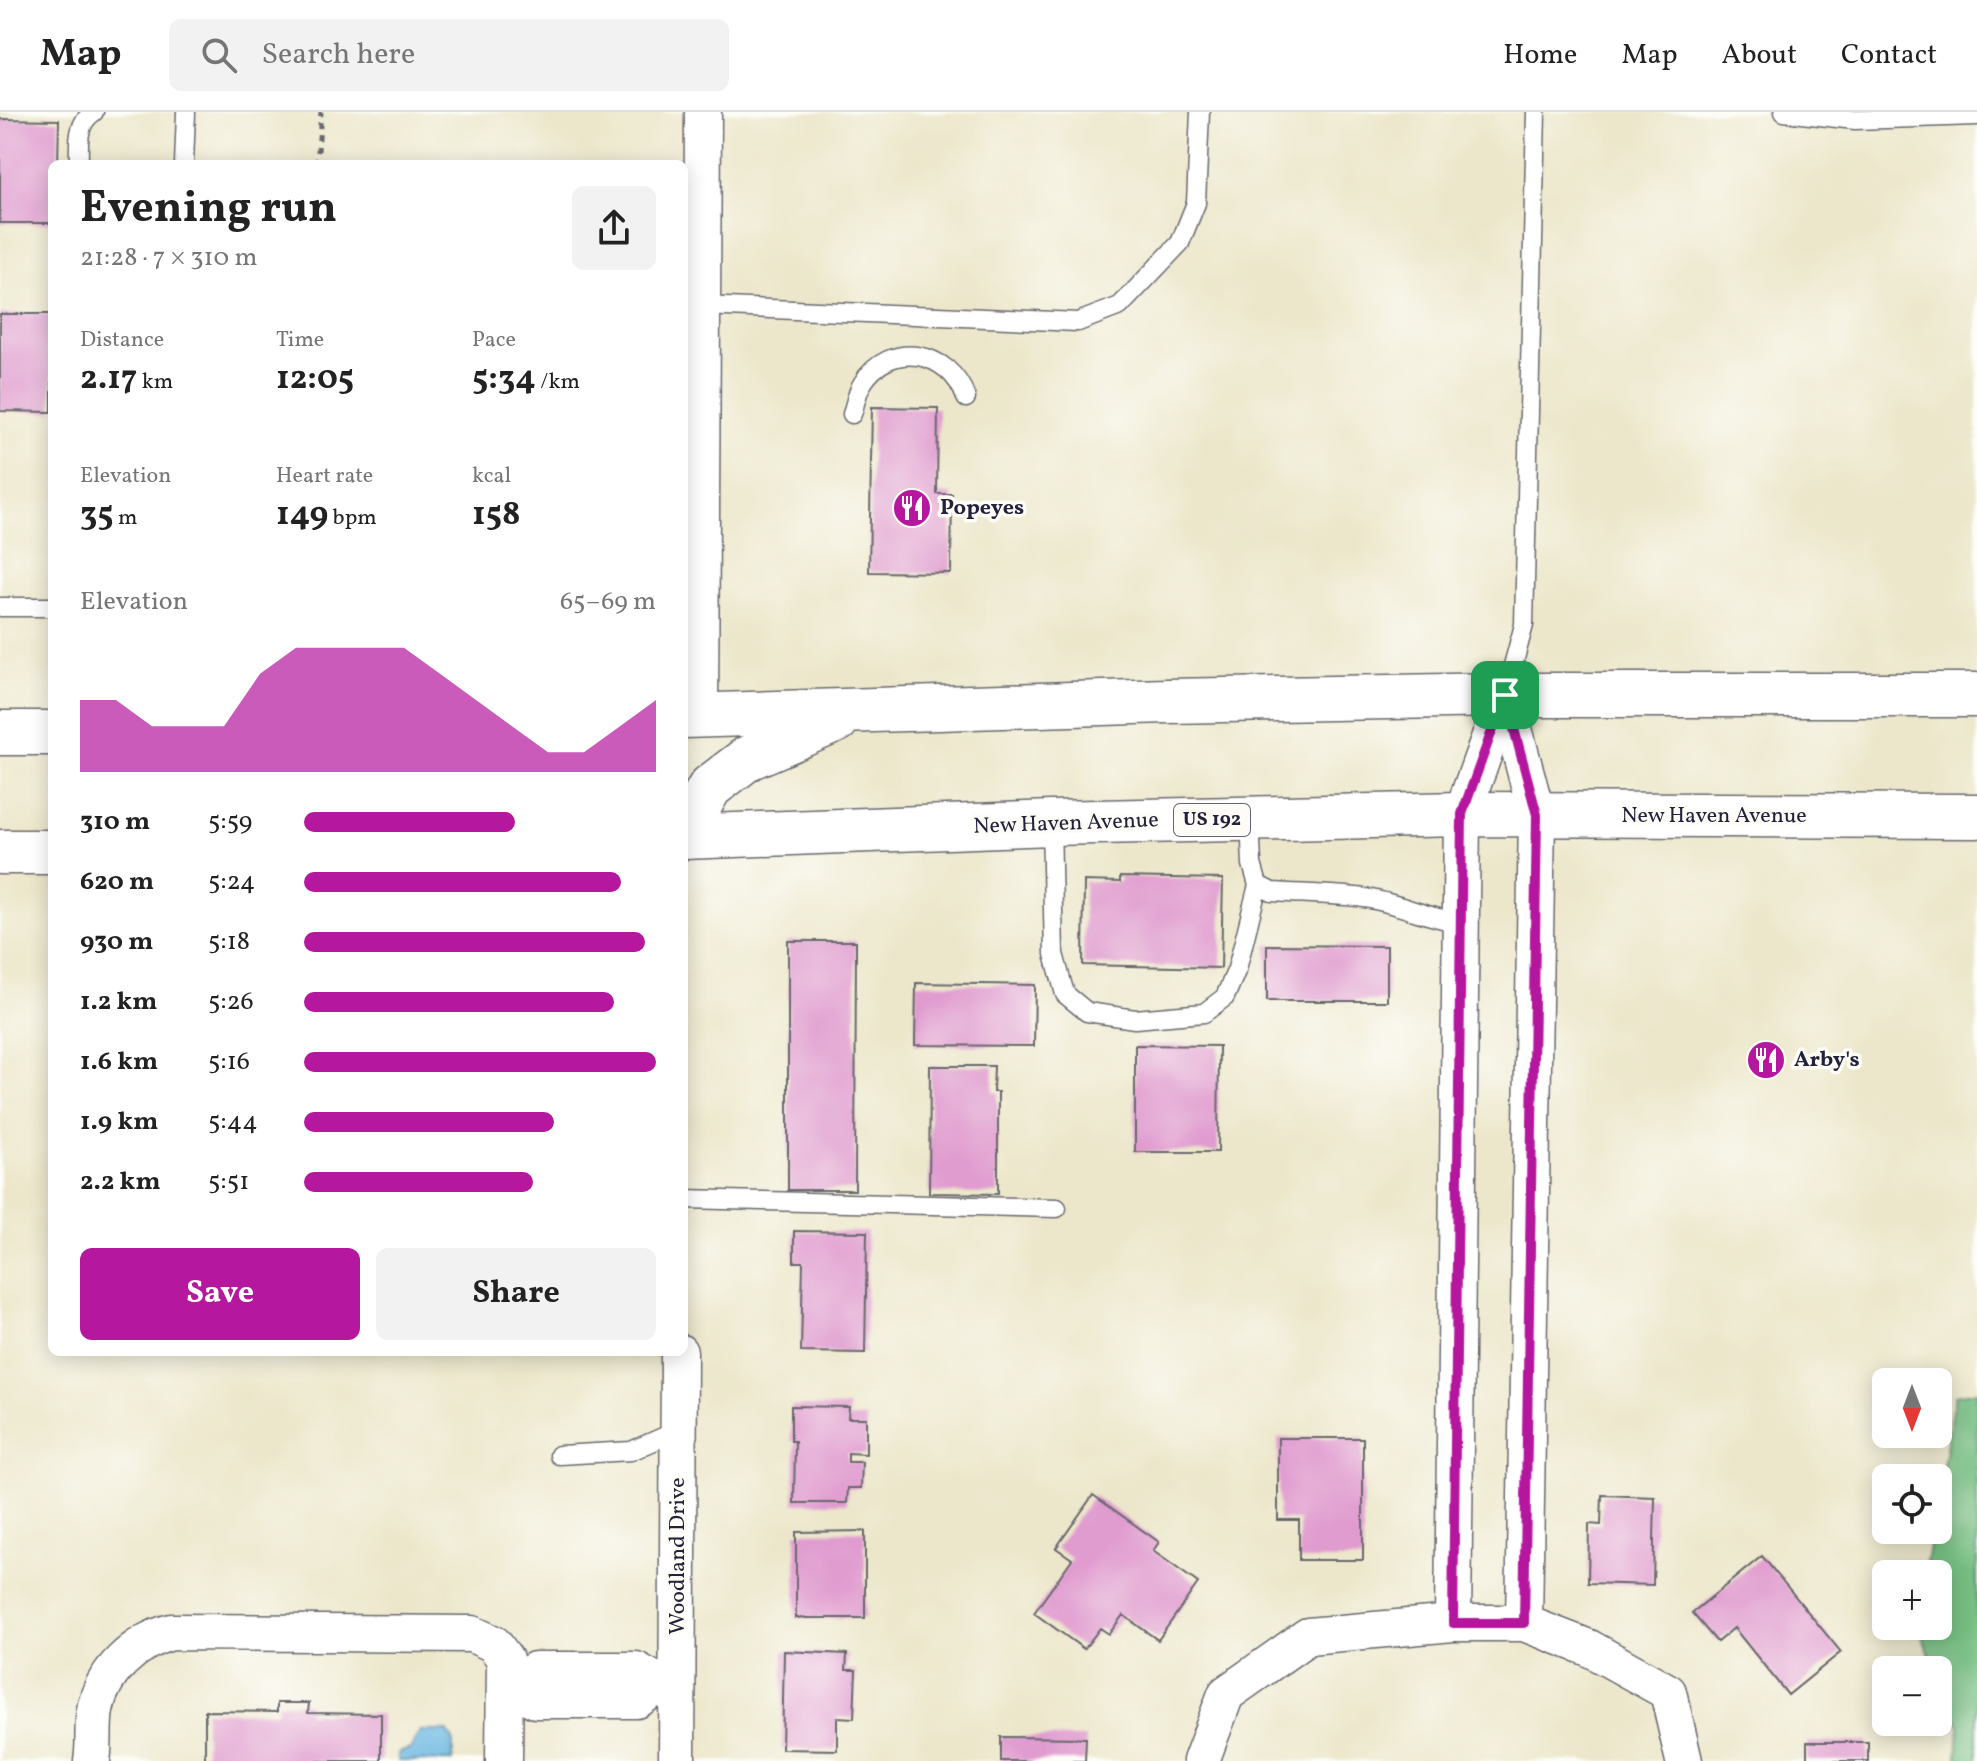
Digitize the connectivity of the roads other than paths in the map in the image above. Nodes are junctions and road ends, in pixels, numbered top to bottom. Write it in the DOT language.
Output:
graph roads {
  1 [pos="94,112"];
  2 [pos="186,112"];
  3 [pos="703,112"];
  4 [pos="1200,112"];
  5 [pos="1536,112"];
  6 [pos="1784,112"];
  7 [pos="1977,116"];
  8 [pos="79,160"];
  9 [pos="184,160"];
  10 [pos="702,306"];
  11 [pos="966,398"];
  12 [pos="852,414"];
  13 [pos="0,607"];
  14 [pos="48,607"];
  15 [pos="1505,695"];
  16 [pos="1977,695"];
  17 [pos="858,711"];
  18 [pos="689,723"];
  19 [pos="0,733"];
  20 [pos="48,733"];
  21 [pos="1462,814"];
  22 [pos="1537,815"];
  23 [pos="1977,816"];
  24 [pos="1250,819"];
  25 [pos="1051,823"];
  26 [pos="688,828"];
  27 [pos="688,835"];
  28 [pos="0,852"];
  29 [pos="48,852"];
  30 [pos="1258,885"];
  31 [pos="1460,922"];
  32 [pos="688,1199"];
  33 [pos="1057,1208"];
  34 [pos="679,1356"];
  35 [pos="679,1430"];
  36 [pos="559,1455"];
  37 [pos="1453,1623"];
  38 [pos="1524,1623"];
  39 [pos="669,1684"];
  40 [pos="510,1685"];
  41 [pos="92,1761"];
  42 [pos="504,1761"];
  43 [pos="677,1761"];
  44 [pos="1201,1761"];
  45 [pos="1684,1761"];
  1 -- 8 [label="lane"];
  2 -- 9 [label="lane"];
  3 -- 10 [label="street"];
  4 -- 10 [label="lane"];
  5 -- 15 [label="lane"];
  6 -- 7 [label="lane"];
  10 -- 18 [label="street"];
  11 -- 12 [label="lane"];
  13 -- 14 [label="lane"];
  15 -- 16 [label="main road"];
  15 -- 17 [label="main road"];
  15 -- 21 [label="street"];
  15 -- 22 [label="street"];
  17 -- 18 [label="main road"];
  17 -- 26 [label="main road"];
  19 -- 20 [label="main road"];
  21 -- 22 [label="main road, New Haven Avenue / US 192"];
  21 -- 24 [label="main road, New Haven Avenue / US 192"];
  21 -- 31 [label="street"];
  22 -- 23 [label="main road, New Haven Avenue / US 192"];
  22 -- 38 [label="street"];
  24 -- 25 [label="main road, New Haven Avenue / US 192"];
  24 -- 30 [label="lane"];
  25 -- 27 [label="main road, New Haven Avenue / US 192"];
  25 -- 30 [label="lane"];
  28 -- 29 [label="main road"];
  30 -- 31 [label="lane"];
  31 -- 37 [label="street"];
  32 -- 33 [label="lane"];
  34 -- 35 [label="street, Woodland Drive"];
  35 -- 36 [label="lane"];
  35 -- 39 [label="street, Woodland Drive"];
  37 -- 38 [label="street"];
  37 -- 44 [label="street"];
  38 -- 45 [label="street"];
  39 -- 40 [label="street"];
  39 -- 43 [label="street, Woodland Drive"];
  40 -- 41 [label="street"];
  40 -- 42 [label="street"];
}
